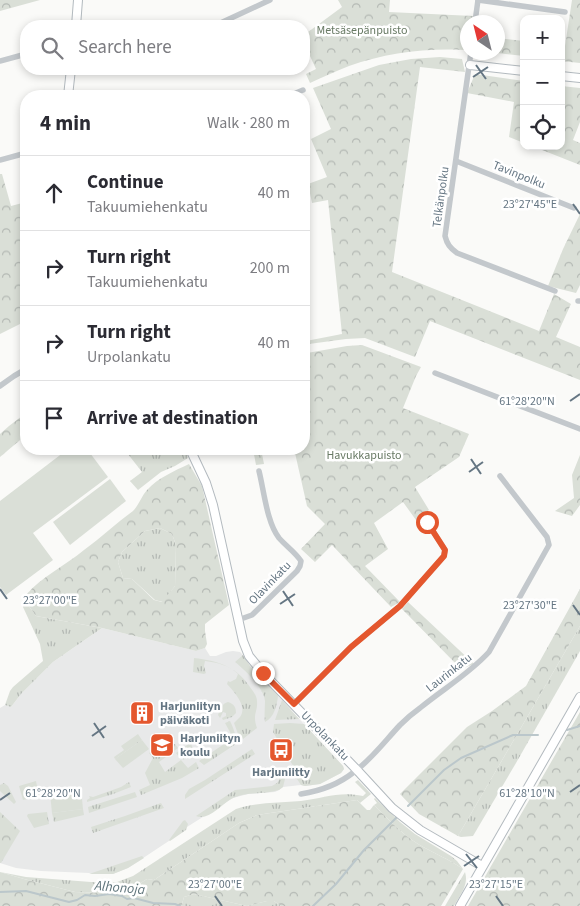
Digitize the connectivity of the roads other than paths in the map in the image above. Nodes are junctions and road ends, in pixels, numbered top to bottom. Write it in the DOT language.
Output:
graph roads {
  1 [pos="78,0"];
  2 [pos="270,0"];
  3 [pos="478,0"];
  4 [pos="566,12"];
  5 [pos="476,15"];
  6 [pos="76,20"];
  7 [pos="227,20"];
  8 [pos="20,56"];
  9 [pos="470,60"];
  10 [pos="0,61"];
  11 [pos="470,65"];
  12 [pos="520,71"];
  13 [pos="70,75"];
  14 [pos="565,76"];
  15 [pos="580,78"];
  16 [pos="69,90"];
  17 [pos="20,155"];
  18 [pos="0,160"];
  19 [pos="456,161"];
  20 [pos="574,208"];
  21 [pos="555,292"];
  22 [pos="20,372"];
  23 [pos="435,373"];
  24 [pos="0,386"];
  25 [pos="580,429"];
  26 [pos="193,455"];
  27 [pos="260,471"];
  28 [pos="500,476"];
  29 [pos="427,522"];
  30 [pos="238,620"];
  31 [pos="580,696"];
  32 [pos="294,704"];
  33 [pos="357,770"];
  34 [pos="301,794"];
  35 [pos="482,866"];
  36 [pos="460,906"];
  1 -- 6 [label="main road"];
  2 -- 7 [label="street"];
  3 -- 4 [label="street"];
  3 -- 5 [label="street"];
  8 -- 10 [label="street"];
  9 -- 11 [label="street, Telkänpolku"];
  11 -- 12 [label="main road"];
  11 -- 19 [label="street, Telkänpolku"];
  13 -- 16 [label="main road"];
  14 -- 15 [label="main road"];
  17 -- 18 [label="street"];
  19 -- 20 [label="street, Tavinpolku"];
  19 -- 21 [label="street, Telkänpolku"];
  22 -- 24 [label="street"];
  23 -- 25 [label="street"];
  26 -- 30 [label="main road, Urpolankatu"];
  27 -- 30 [label="street, Olavinkatu"];
  28 -- 33 [label="street, Laurinkatu"];
  29 -- 32 [label="street"];
  30 -- 32 [label="main road, Urpolankatu"];
  31 -- 35 [label="main road"];
  32 -- 33 [label="main road, Urpolankatu"];
  33 -- 34 [label="street"];
  33 -- 35 [label="main road, Urpolankatu"];
  35 -- 36 [label="main road"];
}
